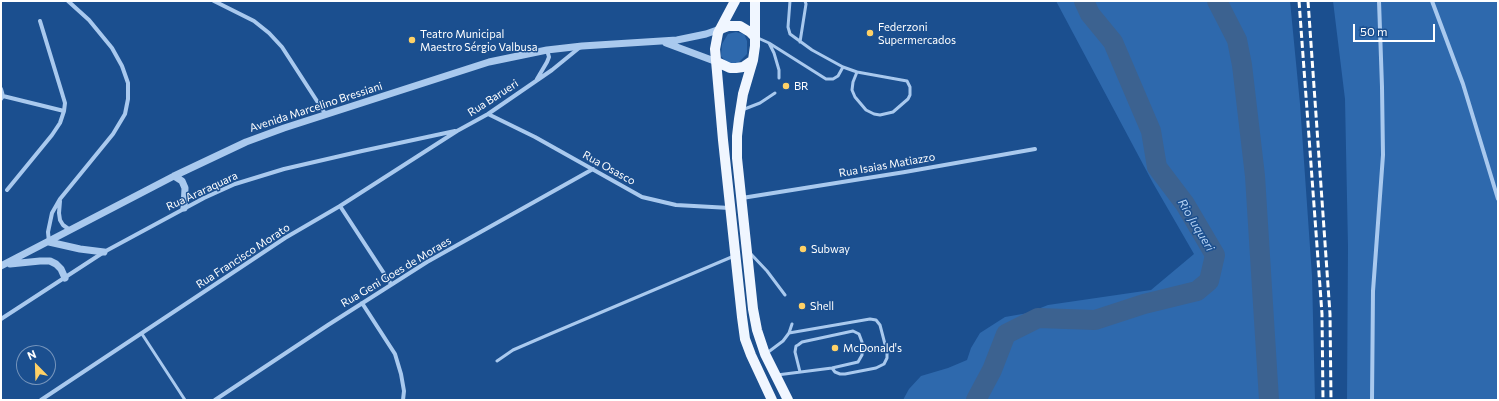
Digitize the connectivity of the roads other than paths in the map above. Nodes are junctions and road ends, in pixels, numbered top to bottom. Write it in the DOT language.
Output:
graph roads {
  1 [pos="68,1"];
  2 [pos="214,1"];
  3 [pos="735,1"];
  4 [pos="755,1"];
  5 [pos="790,1"];
  6 [pos="805,1"];
  7 [pos="1379,1"];
  8 [pos="1432,1"];
  9 [pos="40,21"];
  10 [pos="720,29"];
  11 [pos="755,37"];
  12 [pos="660,41"];
  13 [pos="800,42"];
  14 [pos="769,43"];
  15 [pos="582,46"];
  16 [pos="547,50"];
  17 [pos="753,60"];
  18 [pos="717,62"];
  19 [pos="843,67"];
  20 [pos="857,72"];
  21 [pos="779,78"];
  22 [pos="537,79"];
  23 [pos="1,89"];
  24 [pos="775,93"];
  25 [pos="2,97"];
  26 [pos="740,110"];
  27 [pos="64,111"];
  28 [pos="326,114"];
  29 [pos="488,114"];
  30 [pos="457,131"];
  31 [pos="1035,149"];
  32 [pos="593,169"];
  33 [pos="174,176"];
  34 [pos="7,190"];
  35 [pos="742,198"];
  36 [pos="60,199"];
  37 [pos="1498,199"];
  38 [pos="340,206"];
  39 [pos="184,208"];
  40 [pos="730,208"];
  41 [pos="71,230"];
  42 [pos="49,242"];
  43 [pos="747,249"];
  44 [pos="104,252"];
  45 [pos="735,256"];
  46 [pos="2,265"];
  47 [pos="65,278"];
  48 [pos="391,284"];
  49 [pos="785,295"];
  50 [pos="362,303"];
  51 [pos="1,319"];
  52 [pos="792,324"];
  53 [pos="789,333"];
  54 [pos="142,334"];
  55 [pos="765,354"];
  56 [pos="497,360"];
  57 [pos="832,368"];
  58 [pos="800,372"];
  59 [pos="775,376"];
  60 [pos="41,400"];
  61 [pos="186,400"];
  62 [pos="215,400"];
  63 [pos="403,400"];
  64 [pos="772,400"];
  65 [pos="788,400"];
  66 [pos="1372,400"];
  1 -- 36 [label="street"];
  2 -- 28 [label="street"];
  3 -- 10 [label="main road"];
  4 -- 11 [label="main road"];
  5 -- 13 [label="lane"];
  6 -- 13 [label="lane"];
  7 -- 66 [label="street"];
  8 -- 37 [label="street"];
  9 -- 27 [label="street"];
  10 -- 11 [label="main road"];
  10 -- 12 [label="street, Avenida Marcelino Bressiani"];
  10 -- 18 [label="main road"];
  11 -- 14 [label="lane"];
  11 -- 17 [label="main road"];
  12 -- 15 [label="street, Avenida Marcelino Bressiani"];
  12 -- 18 [label="street"];
  13 -- 19 [label="lane"];
  14 -- 19 [label="lane"];
  14 -- 21 [label="lane"];
  15 -- 16 [label="street, Avenida Marcelino Bressiani"];
  15 -- 22 [label="street, Rua Barueri"];
  16 -- 22 [label="street, Rua Barueri"];
  16 -- 28 [label="street, Avenida Marcelino Bressiani"];
  17 -- 18 [label="main road"];
  17 -- 26 [label="main road"];
  18 -- 40 [label="main road"];
  19 -- 20 [label="lane"];
  20 -- 20 [label="lane"];
  22 -- 29 [label="street, Rua Barueri"];
  23 -- 25 [label="street"];
  24 -- 26 [label="lane"];
  25 -- 27 [label="street"];
  26 -- 35 [label="main road"];
  27 -- 34 [label="street"];
  28 -- 33 [label="street, Avenida Marcelino Bressiani"];
  29 -- 30 [label="street, Rua Barueri"];
  29 -- 32 [label="street, Rua Osasco"];
  30 -- 38 [label="street, Rua Francisco Morato"];
  30 -- 39 [label="street, Rua Araraquara"];
  31 -- 35 [label="street, Rua Isaias Matiazzo"];
  32 -- 40 [label="street, Rua Osasco"];
  32 -- 48 [label="street, Rua Geni Goes de Moraes"];
  33 -- 39 [label="street"];
  33 -- 41 [label="street, Avenida Marcelino Bressiani"];
  35 -- 43 [label="main road"];
  36 -- 41 [label="street"];
  36 -- 42 [label="street"];
  38 -- 48 [label="street"];
  38 -- 54 [label="street, Rua Francisco Morato"];
  39 -- 44 [label="street, Rua Araraquara"];
  40 -- 45 [label="main road"];
  41 -- 42 [label="street, Avenida Marcelino Bressiani"];
  42 -- 44 [label="street"];
  42 -- 46 [label="street, Avenida Marcelino Bressiani"];
  43 -- 49 [label="lane"];
  43 -- 55 [label="main road"];
  44 -- 47 [label="street, Rua Araraquara"];
  45 -- 56 [label="lane"];
  45 -- 64 [label="main road"];
  46 -- 47 [label="street"];
  47 -- 51 [label="street, Rua Araraquara"];
  48 -- 50 [label="street, Rua Geni Goes de Moraes"];
  50 -- 62 [label="street, Rua Geni Goes de Moraes"];
  50 -- 63 [label="street"];
  52 -- 53 [label="lane"];
  53 -- 55 [label="lane"];
  53 -- 57 [label="lane"];
  54 -- 60 [label="street, Rua Francisco Morato"];
  54 -- 61 [label="lane"];
  55 -- 59 [label="main road"];
  57 -- 58 [label="lane"];
  57 -- 58 [label="lane"];
  58 -- 59 [label="lane"];
  59 -- 65 [label="main road"];
}
